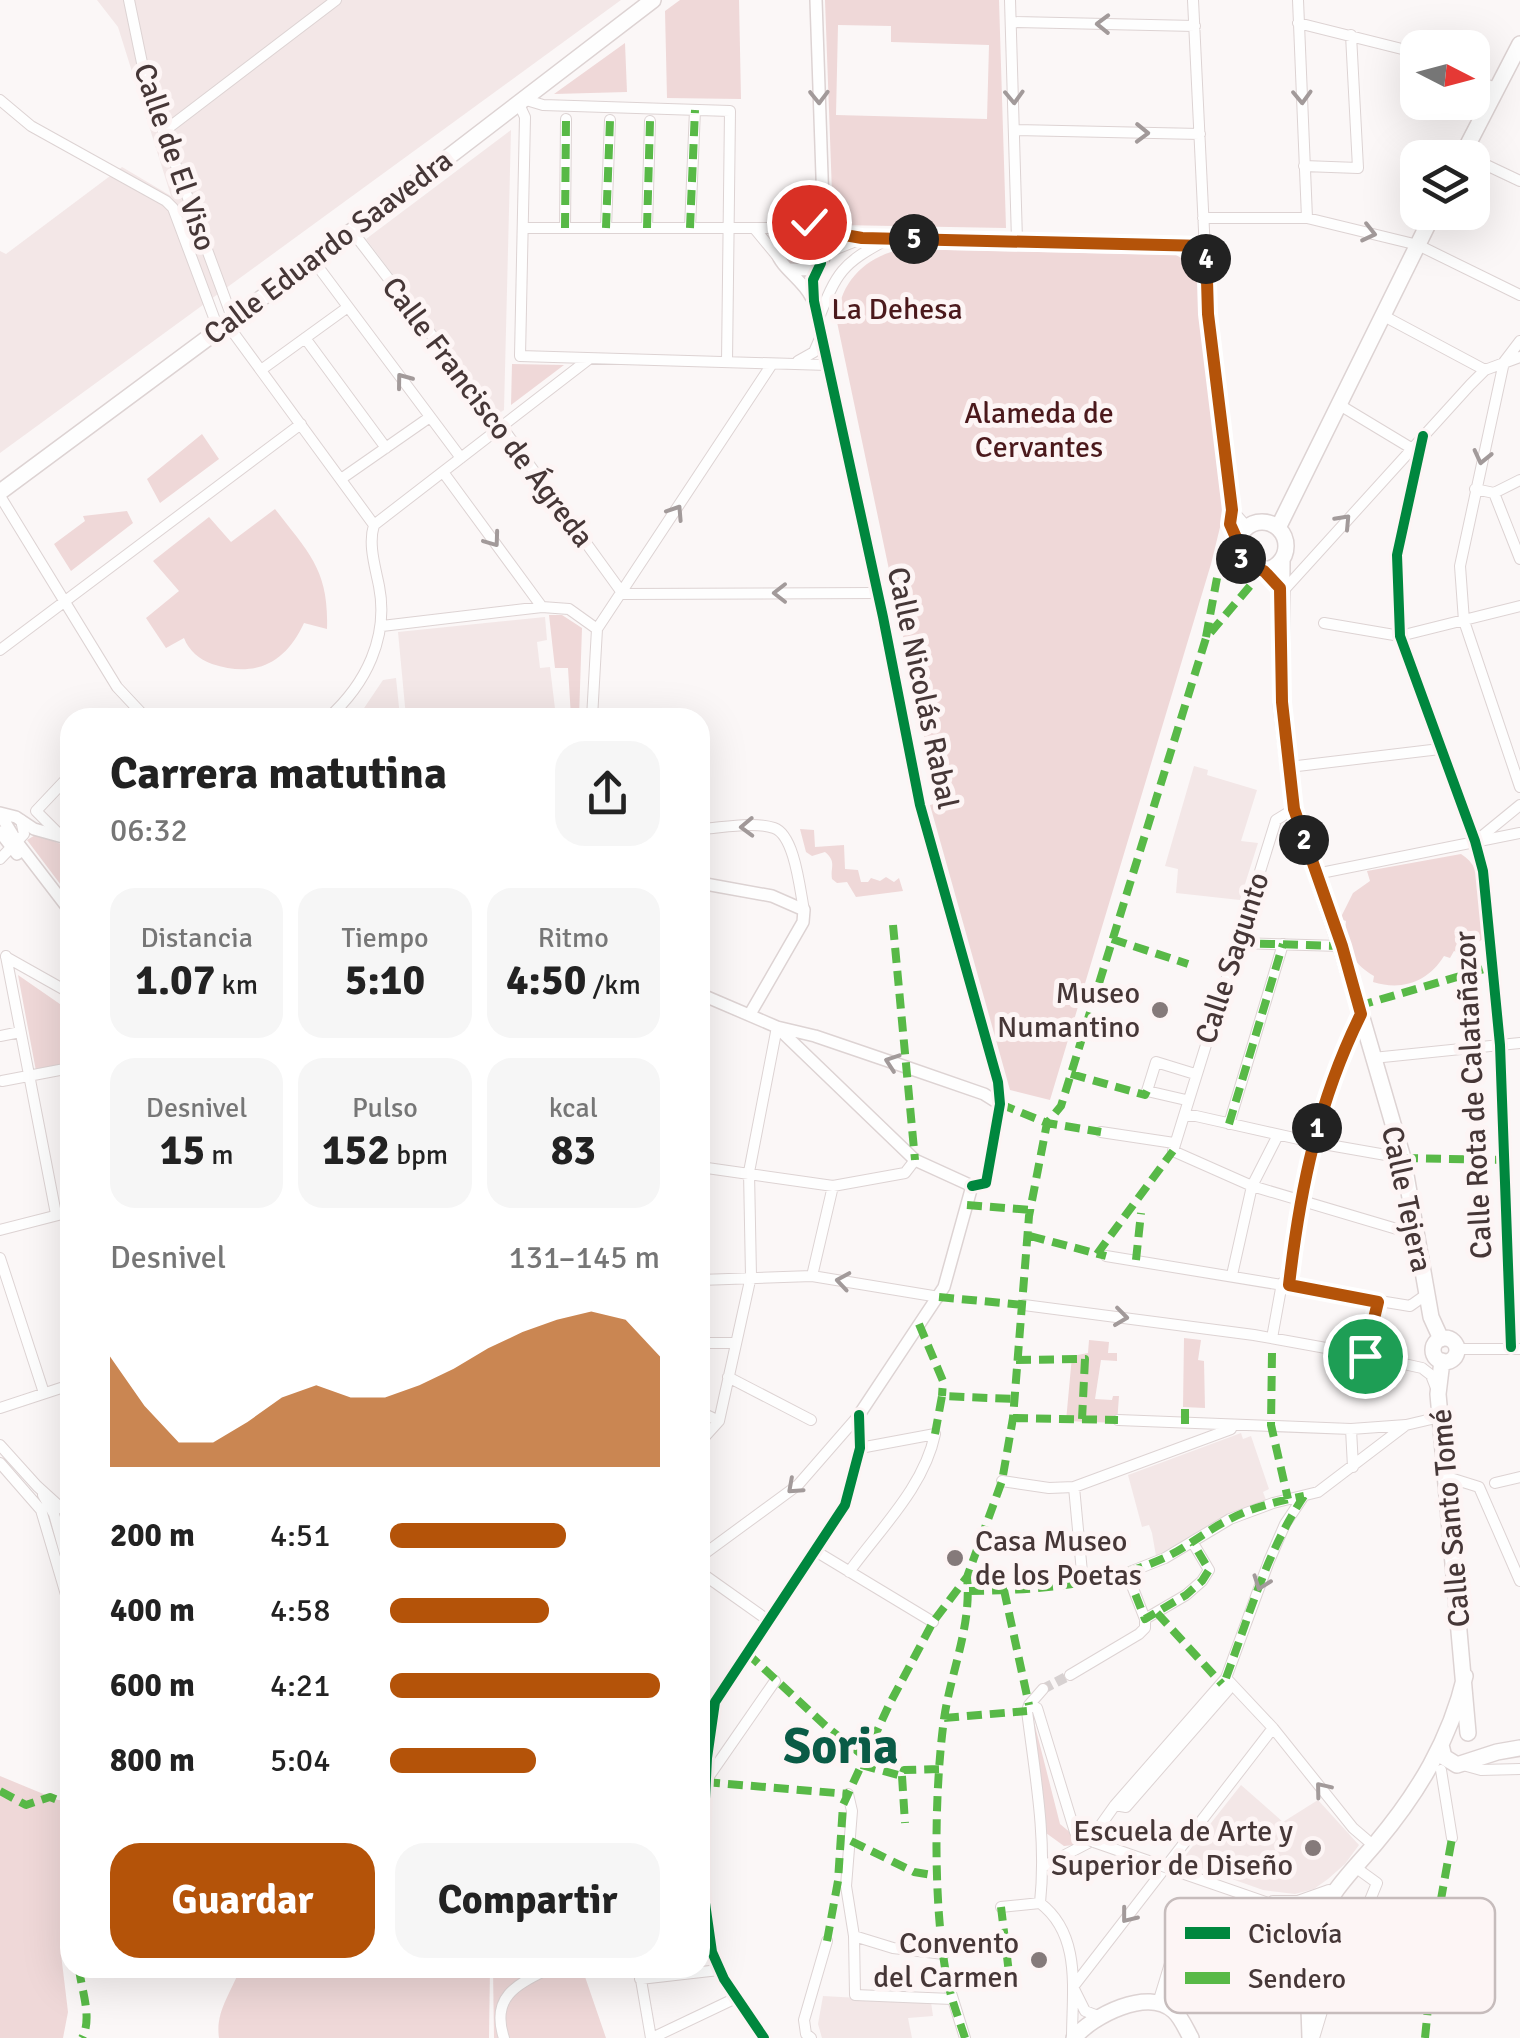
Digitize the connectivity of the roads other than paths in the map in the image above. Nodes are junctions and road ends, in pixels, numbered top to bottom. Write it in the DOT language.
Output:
graph roads {
  1 [pos="129,0"];
  2 [pos="336,0"];
  3 [pos="643,0"];
  4 [pos="654,0"];
  5 [pos="816,0"];
  6 [pos="1010,0"];
  7 [pos="1193,0"];
  8 [pos="1298,0"];
  9 [pos="1011,22"];
  10 [pos="1298,23"];
  11 [pos="1195,26"];
  12 [pos="1351,35"];
  13 [pos="1520,44"];
  14 [pos="1400,48"];
  15 [pos="1490,86"];
  16 [pos="1496,89"];
  17 [pos="0,100"];
  18 [pos="520,100"];
  19 [pos="694,110"];
  20 [pos="566,119"];
  21 [pos="610,120"];
  22 [pos="650,121"];
  23 [pos="1015,130"];
  24 [pos="163,132"];
  25 [pos="1200,134"];
  26 [pos="1470,140"];
  27 [pos="1304,166"];
  28 [pos="1490,169"];
  29 [pos="1520,182"];
  30 [pos="1203,218"];
  31 [pos="1307,218"];
  32 [pos="523,228"];
  33 [pos="565,228"];
  34 [pos="606,228"];
  35 [pos="647,228"];
  36 [pos="690,228"];
  37 [pos="729,228"];
  38 [pos="754,228"];
  39 [pos="784,228"];
  40 [pos="818,228"];
  41 [pos="1425,230"];
  42 [pos="352,231"];
  43 [pos="862,238"];
  44 [pos="889,238"];
  45 [pos="1017,240"];
  46 [pos="1418,244"];
  47 [pos="1206,246"];
  48 [pos="778,257"];
  49 [pos="824,258"];
  50 [pos="313,260"];
  51 [pos="790,269"];
  52 [pos="1520,294"];
  53 [pos="814,301"];
  54 [pos="348,307"];
  55 [pos="1382,315"];
  56 [pos="224,319"];
  57 [pos="818,320"];
  58 [pos="821,336"];
  59 [pos="305,338"];
  60 [pos="1520,340"];
  61 [pos="590,358"];
  62 [pos="1520,358"];
  63 [pos="732,362"];
  64 [pos="793,362"];
  65 [pos="1504,362"];
  66 [pos="772,364"];
  67 [pos="828,364"];
  68 [pos="261,370"];
  69 [pos="1485,370"];
  70 [pos="754,392"];
  71 [pos="1338,404"];
  72 [pos="430,417"];
  73 [pos="301,424"];
  74 [pos="502,426"];
  75 [pos="1423,436"];
  76 [pos="386,448"];
  77 [pos="1411,448"];
  78 [pos="461,458"];
  79 [pos="443,472"];
  80 [pos="341,480"];
  81 [pos="1520,480"];
  82 [pos="0,482"];
  83 [pos="1475,488"];
  84 [pos="1494,493"];
  85 [pos="0,494"];
  86 [pos="374,525"];
  87 [pos="1278,528"];
  88 [pos="1242,534"];
  89 [pos="1516,538"];
  90 [pos="1520,559"];
  91 [pos="1282,560"];
  92 [pos="1264,571"];
  93 [pos="1280,591"];
  94 [pos="877,593"];
  95 [pos="622,594"];
  96 [pos="65,601"];
  97 [pos="1520,606"];
  98 [pos="542,607"];
  99 [pos="1464,621"];
  100 [pos="1324,624"];
  101 [pos="382,626"];
  102 [pos="597,629"];
  103 [pos="1400,636"];
  104 [pos="0,650"];
  105 [pos="132,708"];
  106 [pos="336,708"];
  107 [pos="593,708"];
  108 [pos="1440,749"];
  109 [pos="1289,767"];
  110 [pos="60,784"];
  111 [pos="1520,788"];
  112 [pos="1520,805"];
  113 [pos="1294,809"];
  114 [pos="0,813"];
  115 [pos="1508,815"];
  116 [pos="20,819"];
  117 [pos="710,829"];
  118 [pos="0,832"];
  119 [pos="60,833"];
  120 [pos="1518,834"];
  121 [pos="60,835"];
  122 [pos="1475,842"];
  123 [pos="14,845"];
  124 [pos="0,858"];
  125 [pos="32,868"];
  126 [pos="1316,874"];
  127 [pos="710,886"];
  128 [pos="60,900"];
  129 [pos="60,906"];
  130 [pos="804,910"];
  131 [pos="1237,943"];
  132 [pos="1283,944"];
  133 [pos="1342,946"];
  134 [pos="3,956"];
  135 [pos="60,987"];
  136 [pos="710,998"];
  137 [pos="750,1014"];
  138 [pos="1361,1014"];
  139 [pos="777,1027"];
  140 [pos="20,1032"];
  141 [pos="0,1036"];
  142 [pos="1520,1043"];
  143 [pos="1500,1045"];
  144 [pos="1342,1052"];
  145 [pos="1372,1053"];
  146 [pos="60,1070"];
  147 [pos="1195,1074"];
  148 [pos="28,1076"];
  149 [pos="2,1081"];
  150 [pos="998,1082"];
  151 [pos="984,1094"];
  152 [pos="1186,1100"];
  153 [pos="1000,1104"];
  154 [pos="1184,1116"];
  155 [pos="1229,1124"];
  156 [pos="1101,1132"];
  157 [pos="1278,1135"];
  158 [pos="1312,1142"];
  159 [pos="1173,1147"];
  160 [pos="1403,1158"];
  161 [pos="915,1160"];
  162 [pos="1520,1167"];
  163 [pos="710,1168"];
  164 [pos="713,1168"];
  165 [pos="1505,1168"];
  166 [pos="710,1170"];
  167 [pos="749,1172"];
  168 [pos="833,1186"];
  169 [pos="972,1186"];
  170 [pos="1252,1186"];
  171 [pos="1299,1200"];
  172 [pos="60,1213"];
  173 [pos="56,1214"];
  174 [pos="0,1230"];
  175 [pos="1416,1235"];
  176 [pos="1106,1256"];
  177 [pos="0,1258"];
  178 [pos="1514,1264"];
  179 [pos="1232,1275"];
  180 [pos="751,1276"];
  181 [pos="812,1276"];
  182 [pos="710,1279"];
  183 [pos="1286,1284"];
  184 [pos="942,1292"];
  185 [pos="1427,1294"];
  186 [pos="1374,1301"];
  187 [pos="1024,1304"];
  188 [pos="1272,1338"];
  189 [pos="1441,1339"];
  190 [pos="710,1343"];
  191 [pos="736,1343"];
  192 [pos="1457,1348"];
  193 [pos="1515,1348"];
  194 [pos="1365,1356"];
  195 [pos="1442,1361"];
  196 [pos="728,1378"];
  197 [pos="60,1388"];
  198 [pos="44,1393"];
  199 [pos="1438,1394"];
  200 [pos="0,1408"];
  201 [pos="859,1415"];
  202 [pos="1440,1417"];
  203 [pos="710,1418"];
  204 [pos="811,1420"];
  205 [pos="1118,1420"];
  206 [pos="718,1422"];
  207 [pos="1406,1425"];
  208 [pos="1236,1426"];
  209 [pos="1351,1429"];
  210 [pos="710,1431"];
  211 [pos="0,1445"];
  212 [pos="860,1448"];
  213 [pos="0,1462"];
  214 [pos="1353,1467"];
  215 [pos="1446,1477"];
  216 [pos="1520,1478"];
  217 [pos="1002,1481"];
  218 [pos="1495,1483"];
  219 [pos="37,1486"];
  220 [pos="1074,1487"];
  221 [pos="1304,1496"];
  222 [pos="60,1507"];
  223 [pos="60,1535"];
  224 [pos="1193,1543"];
  225 [pos="710,1550"];
  226 [pos="816,1552"];
  227 [pos="849,1572"];
  228 [pos="60,1574"];
  229 [pos="710,1579"];
  230 [pos="1520,1581"];
  231 [pos="1083,1583"];
  232 [pos="1145,1619"];
  233 [pos="769,1622"];
  234 [pos="932,1622"];
  235 [pos="1070,1675"];
  236 [pos="1465,1676"];
  237 [pos="1226,1678"];
  238 [pos="775,1681"];
  239 [pos="1044,1689"];
  240 [pos="1030,1706"];
  241 [pos="710,1724"];
  242 [pos="1274,1728"];
  243 [pos="1472,1737"];
  244 [pos="1444,1740"];
  245 [pos="1520,1748"];
  246 [pos="1497,1752"];
  247 [pos="1457,1765"];
  248 [pos="1520,1769"];
  249 [pos="710,1772"];
  250 [pos="1424,1780"];
  251 [pos="848,1794"];
  252 [pos="1452,1838"];
  253 [pos="1087,1843"];
  254 [pos="1374,1846"];
  255 [pos="1044,1866"];
  256 [pos="1352,1871"];
  257 [pos="1330,1890"];
  258 [pos="1254,1898"];
  259 [pos="1307,1898"];
  260 [pos="1325,1898"];
  261 [pos="1334,1898"];
  262 [pos="1371,1898"];
  263 [pos="1040,1903"];
  264 [pos="1001,1907"];
  265 [pos="854,1936"];
  266 [pos="710,1938"];
  267 [pos="827,1940"];
  268 [pos="944,1954"];
  269 [pos="710,1970"];
  270 [pos="719,1970"];
  271 [pos="529,1978"];
  272 [pos="641,1978"];
  273 [pos="947,1980"];
  274 [pos="1073,1988"];
  275 [pos="736,1998"];
  276 [pos="952,1999"];
  277 [pos="1165,2002"];
  278 [pos="1164,2006"];
  279 [pos="1170,2013"];
  280 [pos="1098,2016"];
  281 [pos="808,2036"];
  282 [pos="504,2038"];
  283 [pos="651,2038"];
  284 [pos="764,2038"];
  285 [pos="966,2038"];
  286 [pos="1073,2038"];
  287 [pos="1190,2038"];
  1 -- 24 [label="street, Calle de El Viso"];
  2 -- 24 [label="street"];
  3 -- 56 [label="main road, Calle Eduardo Saavedra"];
  4 -- 18 [label="main road, Calle Eduardo Saavedra"];
  5 -- 40 [label="street, one-way"];
  6 -- 9 [label="street"];
  7 -- 11 [label="street"];
  8 -- 10 [label="street"];
  11 -- 9 [label="street, one-way"];
  9 -- 23 [label="street, one-way"];
  10 -- 12 [label="street"];
  10 -- 27 [label="street, one-way"];
  11 -- 25 [label="street"];
  12 -- 14 [label="street"];
  12 -- 27 [label="street"];
  13 -- 16 [label="main road"];
  15 -- 16 [label="street"];
  16 -- 26 [label="main road"];
  17 -- 56 [label="street"];
  18 -- 19 [label="street"];
  18 -- 32 [label="street"];
  18 -- 42 [label="main road, Calle Eduardo Saavedra"];
  19 -- 36 [label="street"];
  19 -- 37 [label="street"];
  20 -- 33 [label="street"];
  21 -- 34 [label="street"];
  22 -- 35 [label="street"];
  23 -- 25 [label="street, one-way"];
  23 -- 45 [label="street"];
  24 -- 56 [label="street, Calle de El Viso"];
  25 -- 30 [label="street"];
  27 -- 31 [label="street"];
  28 -- 29 [label="street"];
  30 -- 31 [label="street"];
  30 -- 47 [label="street"];
  31 -- 46 [label="street, one-way"];
  32 -- 33 [label="street"];
  32 -- 61 [label="street"];
  33 -- 34 [label="street"];
  34 -- 35 [label="street"];
  35 -- 36 [label="street"];
  36 -- 37 [label="street"];
  37 -- 38 [label="street"];
  37 -- 63 [label="street"];
  38 -- 39 [label="street"];
  38 -- 48 [label="street"];
  39 -- 40 [label="street"];
  39 -- 48 [label="street"];
  40 -- 43 [label="street"];
  40 -- 49 [label="street"];
  41 -- 46 [label="main road"];
  42 -- 50 [label="main road, Calle Eduardo Saavedra"];
  42 -- 74 [label="street, Calle Francisco de Ágreda"];
  43 -- 44 [label="street"];
  43 -- 49 [label="street"];
  44 -- 45 [label="street"];
  44 -- 57 [label="street"];
  45 -- 47 [label="street"];
  46 -- 52 [label="street"];
  46 -- 55 [label="main road"];
  47 -- 88 [label="street"];
  48 -- 51 [label="street"];
  49 -- 51 [label="street"];
  49 -- 53 [label="street, Calle Nicolás Rabal"];
  50 -- 54 [label="street"];
  50 -- 56 [label="main road, Calle Eduardo Saavedra"];
  51 -- 53 [label="street, Calle Nicolás Rabal"];
  53 -- 57 [label="street, Calle Nicolás Rabal"];
  54 -- 59 [label="street"];
  72 -- 54 [label="street, one-way"];
  55 -- 69 [label="street"];
  55 -- 71 [label="main road"];
  56 -- 68 [label="street"];
  56 -- 82 [label="main road, Calle Eduardo Saavedra"];
  56 -- 85 [label="main road, Calle Eduardo Saavedra"];
  57 -- 58 [label="street, Calle Nicolás Rabal"];
  58 -- 64 [label="street"];
  58 -- 67 [label="street, Calle Nicolás Rabal"];
  59 -- 68 [label="street"];
  59 -- 76 [label="street"];
  60 -- 65 [label="street"];
  61 -- 63 [label="street"];
  61 -- 74 [label="street"];
  62 -- 65 [label="street"];
  63 -- 66 [label="street"];
  63 -- 70 [label="street"];
  64 -- 66 [label="street"];
  64 -- 67 [label="street"];
  65 -- 69 [label="street"];
  65 -- 83 [label="street, one-way"];
  66 -- 70 [label="street"];
  67 -- 94 [label="street, Calle Nicolás Rabal"];
  68 -- 73 [label="street"];
  69 -- 75 [label="street"];
  95 -- 70 [label="street, one-way"];
  71 -- 77 [label="street"];
  71 -- 87 [label="main road"];
  72 -- 76 [label="street"];
  72 -- 78 [label="street"];
  73 -- 80 [label="street"];
  73 -- 96 [label="street"];
  74 -- 78 [label="street"];
  74 -- 95 [label="street, Calle Francisco de Ágreda"];
  75 -- 77 [label="street"];
  75 -- 103 [label="street, Calle Rota de Calatañazor"];
  76 -- 80 [label="street"];
  93 -- 77 [label="street, one-way"];
  78 -- 79 [label="street"];
  79 -- 86 [label="street"];
  79 -- 98 [label="street, one-way"];
  80 -- 86 [label="street"];
  81 -- 84 [label="street"];
  83 -- 84 [label="street"];
  83 -- 99 [label="street"];
  84 -- 89 [label="street"];
  85 -- 96 [label="street"];
  86 -- 101 [label="street"];
  87 -- 88 [label="main road"];
  87 -- 91 [label="main road"];
  88 -- 92 [label="main road"];
  89 -- 90 [label="street"];
  91 -- 92 [label="main road"];
  91 -- 93 [label="main road, Calle Tejera"];
  92 -- 93 [label="main road"];
  93 -- 109 [label="main road, Calle Tejera"];
  94 -- 95 [label="street, one-way"];
  94 -- 150 [label="street, Calle Nicolás Rabal"];
  95 -- 102 [label="street"];
  96 -- 104 [label="street"];
  96 -- 105 [label="street"];
  97 -- 99 [label="street"];
  98 -- 101 [label="street"];
  98 -- 102 [label="street"];
  99 -- 103 [label="street"];
  99 -- 111 [label="street"];
  100 -- 103 [label="street"];
  101 -- 106 [label="street"];
  102 -- 107 [label="street"];
  103 -- 108 [label="street, Calle Rota de Calatañazor"];
  108 -- 109 [label="street"];
  108 -- 122 [label="street, Calle Rota de Calatañazor"];
  109 -- 113 [label="main road, Calle Tejera"];
  110 -- 119 [label="street"];
  112 -- 115 [label="street"];
  113 -- 126 [label="main road, Calle Tejera"];
  113 -- 131 [label="street, Calle Sagunto"];
  114 -- 116 [label="street"];
  114 -- 123 [label="street"];
  115 -- 120 [label="street"];
  115 -- 122 [label="street"];
  116 -- 121 [label="street"];
  116 -- 123 [label="street"];
  130 -- 117 [label="street, one-way"];
  118 -- 123 [label="street"];
  120 -- 122 [label="street"];
  122 -- 126 [label="street"];
  122 -- 143 [label="street, Calle Rota de Calatañazor"];
  123 -- 124 [label="street"];
  123 -- 125 [label="street"];
  125 -- 128 [label="street"];
  125 -- 129 [label="street"];
  126 -- 133 [label="main road, Calle Tejera"];
  127 -- 130 [label="street"];
  130 -- 137 [label="street"];
  131 -- 132 [label="street"];
  131 -- 147 [label="street, Calle Sagunto"];
  132 -- 133 [label="street"];
  132 -- 155 [label="street"];
  133 -- 138 [label="main road, Calle Tejera"];
  134 -- 135 [label="street"];
  134 -- 140 [label="street"];
  136 -- 137 [label="street"];
  137 -- 139 [label="street"];
  138 -- 144 [label="street"];
  138 -- 145 [label="main road, Calle Tejera"];
  151 -- 139 [label="street, one-way"];
  139 -- 161 [label="street"];
  139 -- 167 [label="street"];
  140 -- 141 [label="street"];
  140 -- 148 [label="street"];
  142 -- 143 [label="street"];
  143 -- 145 [label="street"];
  143 -- 165 [label="street, Calle Rota de Calatañazor"];
  144 -- 145 [label="street"];
  144 -- 158 [label="street"];
  145 -- 160 [label="main road, Calle Tejera"];
  146 -- 148 [label="street"];
  147 -- 152 [label="street, Calle Sagunto"];
  147 -- 152 [label="street"];
  148 -- 149 [label="street"];
  148 -- 173 [label="street"];
  150 -- 151 [label="street"];
  150 -- 153 [label="street, Calle Nicolás Rabal"];
  151 -- 153 [label="street"];
  152 -- 154 [label="street, Calle Sagunto"];
  153 -- 169 [label="street, Calle Nicolás Rabal"];
  154 -- 155 [label="street"];
  154 -- 159 [label="street, Calle Sagunto"];
  155 -- 157 [label="street"];
  156 -- 159 [label="street"];
  157 -- 158 [label="street"];
  157 -- 170 [label="street"];
  158 -- 160 [label="street"];
  158 -- 171 [label="street"];
  159 -- 170 [label="street"];
  160 -- 175 [label="main road, Calle Tejera"];
  161 -- 168 [label="street"];
  161 -- 169 [label="street"];
  162 -- 165 [label="street"];
  163 -- 164 [label="street"];
  164 -- 166 [label="street"];
  164 -- 167 [label="street"];
  165 -- 178 [label="street, Calle Rota de Calatañazor"];
  167 -- 168 [label="street"];
  167 -- 180 [label="street"];
  168 -- 181 [label="street"];
  169 -- 184 [label="street"];
  170 -- 171 [label="street"];
  170 -- 179 [label="street"];
  171 -- 175 [label="street"];
  171 -- 183 [label="street"];
  172 -- 173 [label="street"];
  173 -- 174 [label="street"];
  175 -- 185 [label="main road, Calle Tejera"];
  176 -- 179 [label="street"];
  177 -- 198 [label="street"];
  178 -- 193 [label="street, Calle Rota de Calatañazor"];
  179 -- 183 [label="street"];
  180 -- 181 [label="street"];
  180 -- 182 [label="street"];
  180 -- 191 [label="street"];
  184 -- 181 [label="street, one-way"];
  183 -- 186 [label="street"];
  183 -- 188 [label="street"];
  184 -- 201 [label="street"];
  185 -- 186 [label="street"];
  185 -- 189 [label="main road, Calle Tejera"];
  186 -- 194 [label="street"];
  187 -- 188 [label="street, one-way"];
  188 -- 194 [label="street"];
  189 -- 192 [label="main road"];
  189 -- 195 [label="main road"];
  190 -- 191 [label="street"];
  191 -- 196 [label="street"];
  192 -- 193 [label="street"];
  192 -- 195 [label="main road"];
  194 -- 199 [label="street"];
  195 -- 199 [label="main road, Calle Santo Tomé"];
  196 -- 204 [label="street"];
  196 -- 206 [label="street"];
  197 -- 198 [label="street"];
  198 -- 200 [label="street"];
  199 -- 202 [label="main road, Calle Santo Tomé"];
  201 -- 212 [label="street"];
  201 -- 225 [label="street, one-way"];
  202 -- 207 [label="street"];
  202 -- 215 [label="main road, Calle Santo Tomé"];
  203 -- 206 [label="street"];
  205 -- 208 [label="street"];
  206 -- 210 [label="street"];
  207 -- 209 [label="street"];
  207 -- 214 [label="street"];
  208 -- 209 [label="street"];
  208 -- 220 [label="street"];
  209 -- 214 [label="street"];
  211 -- 219 [label="street"];
  212 -- 226 [label="street"];
  212 -- 227 [label="street"];
  213 -- 228 [label="street"];
  214 -- 221 [label="street"];
  215 -- 230 [label="street"];
  215 -- 236 [label="main road, Calle Santo Tomé"];
  216 -- 218 [label="street"];
  217 -- 220 [label="street"];
  219 -- 222 [label="street"];
  219 -- 223 [label="street"];
  220 -- 231 [label="street"];
  221 -- 224 [label="street"];
  221 -- 237 [label="street, one-way"];
  224 -- 232 [label="street"];
  224 -- 232 [label="street"];
  226 -- 227 [label="street"];
  226 -- 233 [label="street"];
  227 -- 234 [label="street"];
  229 -- 233 [label="street"];
  232 -- 235 [label="street"];
  233 -- 241 [label="street"];
  236 -- 243 [label="main road, Calle Santo Tomé"];
  236 -- 244 [label="main road, Calle Santo Tomé"];
  237 -- 242 [label="street"];
  237 -- 253 [label="street"];
  238 -- 249 [label="street"];
  239 -- 240 [label="street"];
  240 -- 253 [label="street"];
  240 -- 255 [label="street"];
  254 -- 242 [label="street, one-way"];
  242 -- 274 [label="street, one-way"];
  243 -- 244 [label="main road"];
  243 -- 246 [label="main road"];
  243 -- 247 [label="main road"];
  244 -- 247 [label="main road"];
  244 -- 250 [label="main road, Calle Santo Tomé"];
  245 -- 246 [label="main road"];
  246 -- 247 [label="main road"];
  247 -- 248 [label="street"];
  247 -- 250 [label="main road"];
  247 -- 252 [label="street"];
  250 -- 254 [label="main road"];
  251 -- 265 [label="street"];
  253 -- 255 [label="street"];
  253 -- 258 [label="street, bridge"];
  254 -- 256 [label="main road"];
  255 -- 263 [label="street"];
  256 -- 257 [label="main road"];
  256 -- 261 [label="main road"];
  256 -- 262 [label="street"];
  257 -- 259 [label="street"];
  257 -- 260 [label="main road"];
  263 -- 264 [label="street"];
  263 -- 274 [label="street"];
  265 -- 268 [label="street"];
  265 -- 276 [label="street"];
  266 -- 270 [label="street"];
  267 -- 281 [label="street"];
  269 -- 270 [label="street"];
  270 -- 275 [label="street"];
  271 -- 282 [label="street"];
  272 -- 283 [label="street"];
  273 -- 276 [label="street"];
  274 -- 280 [label="street"];
  274 -- 286 [label="street"];
  275 -- 283 [label="street"];
  275 -- 284 [label="street"];
  276 -- 285 [label="street"];
  277 -- 278 [label="street"];
  278 -- 280 [label="main road"];
  279 -- 287 [label="main road"];
  280 -- 286 [label="main road"];
}
